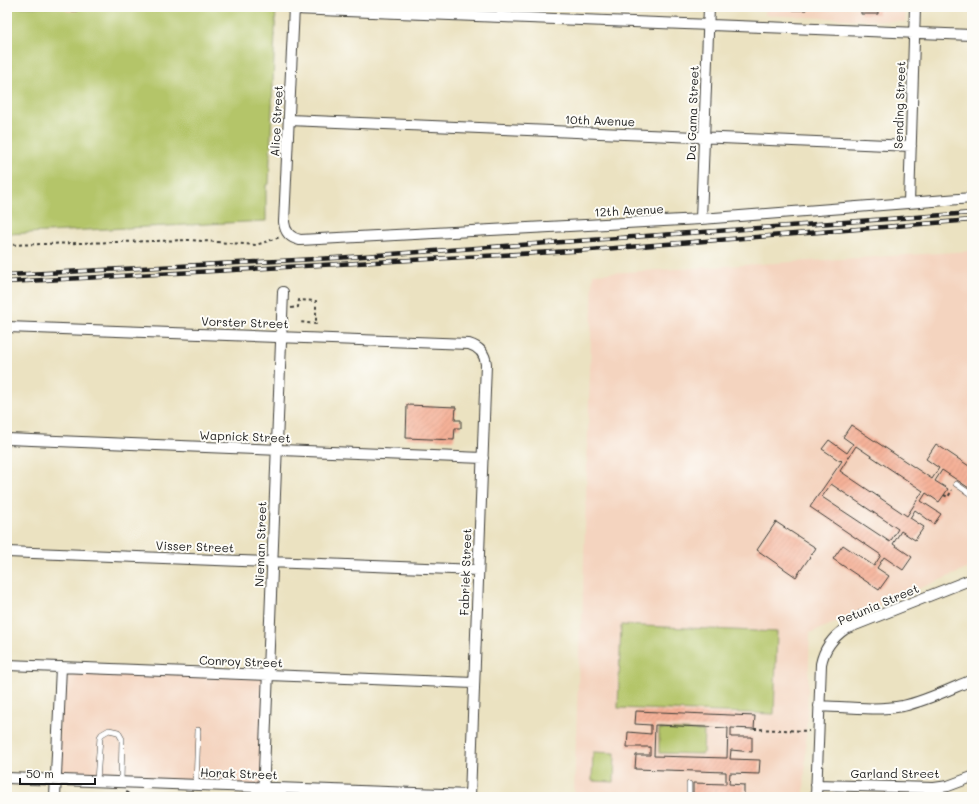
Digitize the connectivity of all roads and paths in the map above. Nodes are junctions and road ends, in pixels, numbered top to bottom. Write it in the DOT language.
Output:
graph roads {
  1 [pos="709,7"];
  2 [pos="915,7"];
  3 [pos="294,8"];
  4 [pos="708,24"];
  5 [pos="914,32"];
  6 [pos="972,35"];
  7 [pos="289,120"];
  8 [pos="704,137"];
  9 [pos="910,146"];
  10 [pos="972,198"];
  11 [pos="908,203"];
  12 [pos="701,219"];
  13 [pos="288,234"];
  14 [pos="7,245"];
  15 [pos="282,292"];
  16 [pos="282,310"];
  17 [pos="300,322"];
  18 [pos="7,326"];
  19 [pos="281,337"];
  20 [pos="480,350"];
  21 [pos="7,439"];
  22 [pos="276,450"];
  23 [pos="483,458"];
  24 [pos="956,484"];
  25 [pos="944,495"];
  26 [pos="972,495"];
  27 [pos="7,552"];
  28 [pos="272,562"];
  29 [pos="478,570"];
  30 [pos="972,579"];
  31 [pos="7,665"];
  32 [pos="61,667"];
  33 [pos="268,675"];
  34 [pos="972,680"];
  35 [pos="474,682"];
  36 [pos="819,706"];
  37 [pos="754,729"];
  38 [pos="198,730"];
  39 [pos="818,732"];
  40 [pos="972,777"];
  41 [pos="7,778"];
  42 [pos="56,780"];
  43 [pos="97,781"];
  44 [pos="122,782"];
  45 [pos="689,784"];
  46 [pos="196,785"];
  47 [pos="816,785"];
  48 [pos="263,792"];
  49 [pos="470,796"];
  50 [pos="55,797"];
  51 [pos="689,797"];
  52 [pos="816,797"];
  1 -- 4 [label="street, Da Gama Street"];
  2 -- 5 [label="street, Sending Street"];
  3 -- 4 [label="street"];
  3 -- 7 [label="street, Alice Street"];
  4 -- 5 [label="street"];
  4 -- 8 [label="street, Da Gama Street"];
  5 -- 6 [label="street"];
  5 -- 9 [label="street, Sending Street"];
  7 -- 8 [label="street, 10th Avenue"];
  7 -- 13 [label="street, Alice Street"];
  8 -- 9 [label="street, 10th Avenue"];
  8 -- 12 [label="street, Da Gama Street"];
  9 -- 11 [label="street, Sending Street"];
  10 -- 11 [label="street, 12th Avenue"];
  11 -- 12 [label="street, 12th Avenue"];
  12 -- 13 [label="street, 12th Avenue"];
  13 -- 14 [label="path"];
  15 -- 16 [label="street, Nieman Street"];
  16 -- 17 [label="path"];
  16 -- 19 [label="street, Nieman Street"];
  18 -- 19 [label="street, Vorster Street"];
  19 -- 20 [label="street, Vorster Street"];
  19 -- 22 [label="street, Nieman Street"];
  20 -- 23 [label="street, Fabriek Street"];
  21 -- 22 [label="street, Wapnick Street"];
  22 -- 23 [label="street, Wapnick Street"];
  22 -- 28 [label="street, Nieman Street"];
  23 -- 29 [label="street, Fabriek Street"];
  24 -- 25 [label="path"];
  24 -- 26 [label="lane"];
  27 -- 28 [label="street, Visser Street"];
  28 -- 29 [label="street, Visser Street"];
  28 -- 33 [label="street, Nieman Street"];
  29 -- 35 [label="street, Fabriek Street"];
  30 -- 36 [label="street, Petunia Street"];
  31 -- 32 [label="street, Conroy Street"];
  32 -- 33 [label="street, Conroy Street"];
  32 -- 42 [label="street"];
  33 -- 35 [label="street, Conroy Street"];
  33 -- 48 [label="street, Nieman Street"];
  34 -- 36 [label="street"];
  35 -- 49 [label="street, Fabriek Street"];
  36 -- 39 [label="street, Petunia Street"];
  37 -- 39 [label="path"];
  38 -- 46 [label="lane"];
  39 -- 47 [label="street, Petunia Street"];
  40 -- 47 [label="street, Garland Street"];
  41 -- 42 [label="street, Horak Street"];
  42 -- 43 [label="street, Horak Street"];
  42 -- 50 [label="street"];
  43 -- 44 [label="street, Horak Street"];
  43 -- 44 [label="lane"];
  44 -- 46 [label="street, Horak Street"];
  45 -- 51 [label="lane"];
  46 -- 48 [label="street, Horak Street"];
  47 -- 52 [label="street, Petunia Street"];
  48 -- 49 [label="street, Horak Street"];
}
